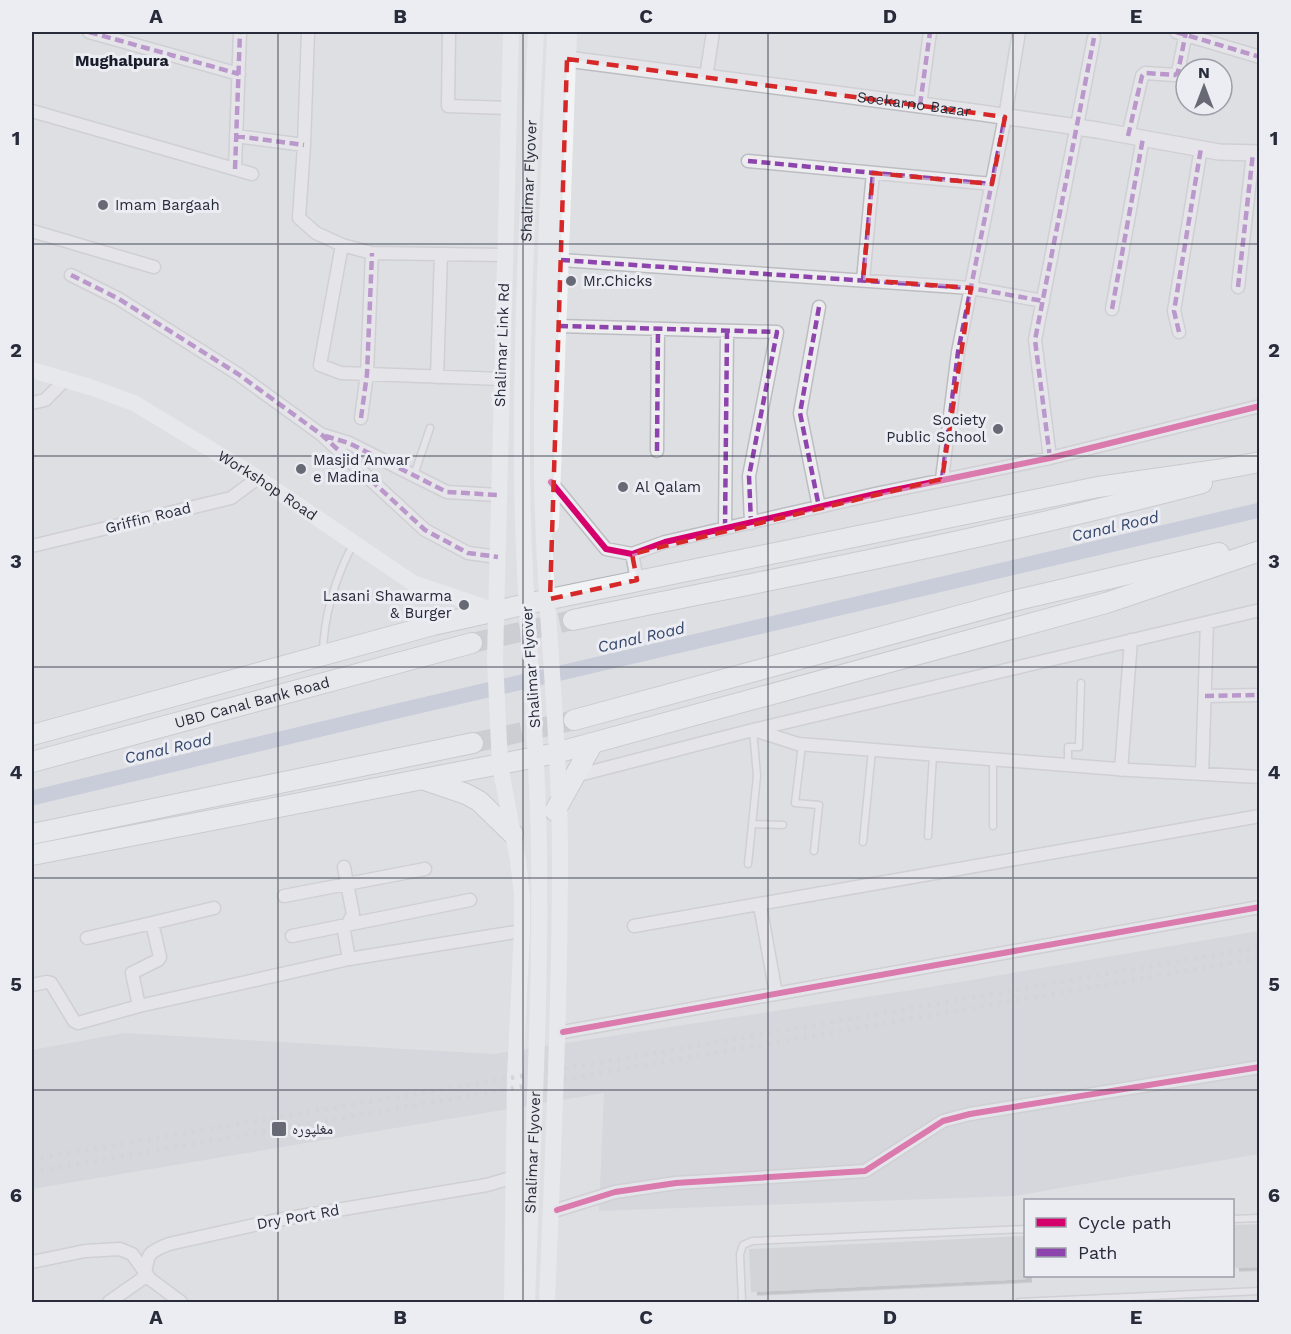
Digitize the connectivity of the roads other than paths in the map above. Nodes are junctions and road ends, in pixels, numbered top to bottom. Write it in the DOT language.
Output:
graph roads {
  1 [pos="93,32"];
  2 [pos="240,32"];
  3 [pos="308,32"];
  4 [pos="449,32"];
  5 [pos="511,32"];
  6 [pos="536,32"];
  7 [pos="555,32"];
  8 [pos="568,32"];
  9 [pos="713,32"];
  10 [pos="930,32"];
  11 [pos="1019,32"];
  12 [pos="1182,32"];
  13 [pos="1094,38"];
  14 [pos="1260,57"];
  15 [pos="567,59"];
  16 [pos="239,74"];
  17 [pos="706,77"];
  18 [pos="920,105"];
  19 [pos="508,108"];
  20 [pos="32,111"];
  21 [pos="1005,117"];
  22 [pos="1077,127"];
  23 [pos="236,136"];
  24 [pos="1136,137"];
  25 [pos="304,145"];
  26 [pos="1201,148"];
  27 [pos="1256,153"];
  28 [pos="748,161"];
  29 [pos="235,169"];
  30 [pos="873,173"];
  31 [pos="252,174"];
  32 [pos="992,184"];
  33 [pos="32,231"];
  34 [pos="342,245"];
  35 [pos="372,253"];
  36 [pos="441,254"];
  37 [pos="504,255"];
  38 [pos="561,261"];
  39 [pos="154,267"];
  40 [pos="71,275"];
  41 [pos="863,280"];
  42 [pos="1238,287"];
  43 [pos="971,288"];
  44 [pos="1043,301"];
  45 [pos="819,307"];
  46 [pos="1112,309"];
  47 [pos="559,326"];
  48 [pos="658,329"];
  49 [pos="727,331"];
  50 [pos="1179,332"];
  51 [pos="32,370"];
  52 [pos="367,374"];
  53 [pos="438,377"];
  54 [pos="65,380"];
  55 [pos="501,380"];
  56 [pos="32,403"];
  57 [pos="1260,406"];
  58 [pos="361,418"];
  59 [pos="430,428"];
  60 [pos="322,435"];
  61 [pos="657,451"];
  62 [pos="1050,458"];
  63 [pos="1260,462"];
  64 [pos="1260,467"];
  65 [pos="414,476"];
  66 [pos="258,477"];
  67 [pos="942,479"];
  68 [pos="551,482"];
  69 [pos="498,495"];
  70 [pos="819,507"];
  71 [pos="751,523"];
  72 [pos="725,528"];
  73 [pos="353,543"];
  74 [pos="1260,544"];
  75 [pos="32,546"];
  76 [pos="1260,551"];
  77 [pos="632,554"];
  78 [pos="498,557"];
  79 [pos="638,580"];
  80 [pos="550,599"];
  81 [pos="1260,610"];
  82 [pos="496,611"];
  83 [pos="573,620"];
  84 [pos="1207,623"];
  85 [pos="1131,640"];
  86 [pos="472,643"];
  87 [pos="322,656"];
  88 [pos="1082,682"];
  89 [pos="1260,695"];
  90 [pos="1205,696"];
  91 [pos="574,720"];
  92 [pos="753,730"];
  93 [pos="32,735"];
  94 [pos="473,742"];
  95 [pos="592,743"];
  96 [pos="802,744"];
  97 [pos="872,750"];
  98 [pos="552,754"];
  99 [pos="933,755"];
  100 [pos="993,759"];
  101 [pos="32,762"];
  102 [pos="500,765"];
  103 [pos="1068,765"];
  104 [pos="1122,770"];
  105 [pos="1202,774"];
  106 [pos="575,776"];
  107 [pos="1260,777"];
  108 [pos="423,779"];
  109 [pos="555,811"];
  110 [pos="1260,816"];
  111 [pos="752,824"];
  112 [pos="783,825"];
  113 [pos="993,826"];
  114 [pos="32,834"];
  115 [pos="513,834"];
  116 [pos="928,836"];
  117 [pos="863,842"];
  118 [pos="814,851"];
  119 [pos="32,855"];
  120 [pos="748,864"];
  121 [pos="344,867"];
  122 [pos="425,869"];
  123 [pos="347,884"];
  124 [pos="284,896"];
  125 [pos="470,900"];
  126 [pos="760,905"];
  127 [pos="1260,907"];
  128 [pos="214,908"];
  129 [pos="152,923"];
  130 [pos="634,926"];
  131 [pos="344,927"];
  132 [pos="522,931"];
  133 [pos="292,936"];
  134 [pos="87,938"];
  135 [pos="349,959"];
  136 [pos="32,985"];
  137 [pos="776,994"];
  138 [pos="139,1006"];
  139 [pos="563,1032"];
  140 [pos="562,1064"];
  141 [pos="516,1067"];
  142 [pos="1260,1067"];
  143 [pos="514,1177"];
  144 [pos="557,1210"];
  145 [pos="1260,1218"];
  146 [pos="1234,1219"];
  147 [pos="1024,1229"];
  148 [pos="32,1262"];
  149 [pos="145,1271"];
  150 [pos="1260,1291"];
  151 [pos="109,1302"];
  152 [pos="181,1302"];
  153 [pos="512,1302"];
  154 [pos="526,1302"];
  155 [pos="548,1302"];
  156 [pos="555,1302"];
  157 [pos="742,1302"];
  158 [pos="1019,1302"];
  1 -- 16 [label="street"];
  2 -- 16 [label="street"];
  3 -- 25 [label="street"];
  4 -- 19 [label="street"];
  5 -- 19 [label="main road, Shalimar Link Rd"];
  6 -- 154 [label="main road, Shalimar Flyover, bridge"];
  7 -- 155 [label="main road, Shalimar Flyover, bridge"];
  8 -- 15 [label="main road"];
  9 -- 17 [label="street"];
  10 -- 18 [label="street"];
  11 -- 21 [label="street"];
  12 -- 14 [label="street"];
  12 -- 24 [label="street"];
  13 -- 22 [label="street"];
  15 -- 17 [label="street, Soekarno Bazar"];
  15 -- 38 [label="main road"];
  16 -- 23 [label="street"];
  17 -- 18 [label="street, Soekarno Bazar"];
  18 -- 21 [label="street, Soekarno Bazar"];
  19 -- 37 [label="main road, Shalimar Link Rd"];
  20 -- 29 [label="street"];
  21 -- 22 [label="street, Soekarno Bazar"];
  21 -- 32 [label="street"];
  22 -- 24 [label="street, Soekarno Bazar"];
  22 -- 44 [label="street"];
  23 -- 25 [label="street"];
  23 -- 29 [label="street"];
  24 -- 26 [label="street, Soekarno Bazar"];
  24 -- 46 [label="street"];
  25 -- 34 [label="street"];
  26 -- 27 [label="street, Soekarno Bazar"];
  26 -- 50 [label="street"];
  27 -- 42 [label="street"];
  28 -- 30 [label="street"];
  29 -- 31 [label="street"];
  30 -- 32 [label="street"];
  30 -- 41 [label="street"];
  32 -- 43 [label="street"];
  33 -- 39 [label="street"];
  34 -- 35 [label="street"];
  34 -- 52 [label="street"];
  35 -- 36 [label="street"];
  35 -- 52 [label="street"];
  36 -- 37 [label="street"];
  36 -- 53 [label="street"];
  37 -- 55 [label="main road, Shalimar Link Rd"];
  38 -- 41 [label="street"];
  38 -- 47 [label="main road"];
  40 -- 60 [label="street"];
  41 -- 43 [label="street"];
  43 -- 44 [label="street"];
  43 -- 67 [label="street"];
  44 -- 62 [label="street"];
  45 -- 70 [label="street"];
  47 -- 48 [label="street"];
  47 -- 68 [label="main road"];
  48 -- 49 [label="street"];
  48 -- 61 [label="street"];
  49 -- 71 [label="street"];
  49 -- 72 [label="street"];
  51 -- 54 [label="main road, Workshop Road"];
  52 -- 53 [label="street"];
  52 -- 58 [label="street"];
  53 -- 55 [label="street"];
  54 -- 56 [label="street"];
  54 -- 66 [label="main road, Workshop Road"];
  55 -- 69 [label="main road, Shalimar Link Rd"];
  57 -- 62 [label="street"];
  59 -- 65 [label="lane"];
  60 -- 65 [label="street"];
  60 -- 78 [label="street"];
  62 -- 67 [label="street"];
  63 -- 79 [label="highway"];
  64 -- 83 [label="highway"];
  65 -- 69 [label="street"];
  66 -- 73 [label="main road, Workshop Road"];
  66 -- 75 [label="street, Griffin Road"];
  67 -- 70 [label="street"];
  68 -- 77 [label="street"];
  68 -- 80 [label="main road"];
  69 -- 78 [label="main road, Shalimar Link Rd"];
  70 -- 71 [label="street"];
  71 -- 72 [label="street"];
  72 -- 77 [label="street"];
  73 -- 82 [label="main road, Workshop Road"];
  73 -- 87 [label="lane"];
  74 -- 91 [label="highway"];
  76 -- 95 [label="highway"];
  77 -- 79 [label="street"];
  78 -- 82 [label="main road, Shalimar Link Rd"];
  79 -- 80 [label="highway"];
  80 -- 82 [label="highway"];
  80 -- 98 [label="main road, bridge"];
  81 -- 84 [label="street"];
  82 -- 87 [label="highway"];
  82 -- 102 [label="main road, Shalimar Link Rd"];
  84 -- 85 [label="street"];
  84 -- 90 [label="street"];
  85 -- 92 [label="street"];
  85 -- 104 [label="street"];
  86 -- 101 [label="highway, UBD Canal Bank Road"];
  87 -- 93 [label="highway"];
  88 -- 103 [label="lane"];
  89 -- 90 [label="street"];
  90 -- 105 [label="street"];
  92 -- 96 [label="street"];
  92 -- 106 [label="street"];
  92 -- 111 [label="lane"];
  94 -- 114 [label="highway"];
  95 -- 98 [label="highway"];
  95 -- 106 [label="highway"];
  96 -- 97 [label="street"];
  96 -- 118 [label="lane"];
  97 -- 99 [label="street"];
  97 -- 117 [label="lane"];
  98 -- 102 [label="highway"];
  98 -- 109 [label="main road"];
  99 -- 100 [label="street"];
  99 -- 116 [label="lane"];
  100 -- 103 [label="street"];
  100 -- 113 [label="lane"];
  102 -- 108 [label="highway"];
  102 -- 115 [label="main road, Shalimar Link Rd"];
  103 -- 104 [label="street"];
  104 -- 105 [label="street"];
  105 -- 107 [label="street"];
  106 -- 109 [label="highway"];
  108 -- 115 [label="highway"];
  108 -- 119 [label="highway"];
  109 -- 139 [label="main road"];
  110 -- 126 [label="street"];
  111 -- 112 [label="lane"];
  111 -- 120 [label="lane"];
  115 -- 132 [label="main road, Shalimar Link Rd"];
  121 -- 123 [label="street"];
  122 -- 123 [label="street"];
  123 -- 124 [label="street"];
  123 -- 131 [label="street"];
  125 -- 131 [label="street"];
  126 -- 130 [label="street"];
  126 -- 137 [label="street"];
  127 -- 137 [label="street"];
  128 -- 129 [label="street"];
  129 -- 134 [label="street"];
  129 -- 138 [label="street"];
  131 -- 133 [label="street"];
  131 -- 135 [label="street"];
  132 -- 135 [label="street"];
  132 -- 141 [label="main road, Shalimar Link Rd"];
  135 -- 138 [label="street"];
  136 -- 138 [label="street"];
  137 -- 139 [label="street"];
  139 -- 140 [label="main road"];
  140 -- 141 [label="main road"];
  140 -- 144 [label="main road"];
  141 -- 143 [label="main road, Shalimar Link Rd"];
  142 -- 144 [label="street"];
  143 -- 149 [label="street, Dry Port Rd"];
  143 -- 153 [label="main road, Shalimar Link Rd"];
  144 -- 156 [label="main road"];
  145 -- 146 [label="lane"];
  147 -- 157 [label="lane"];
  148 -- 149 [label="street"];
  149 -- 151 [label="street, Dry Port Rd"];
  149 -- 152 [label="street"];
  150 -- 158 [label="lane"];
}
